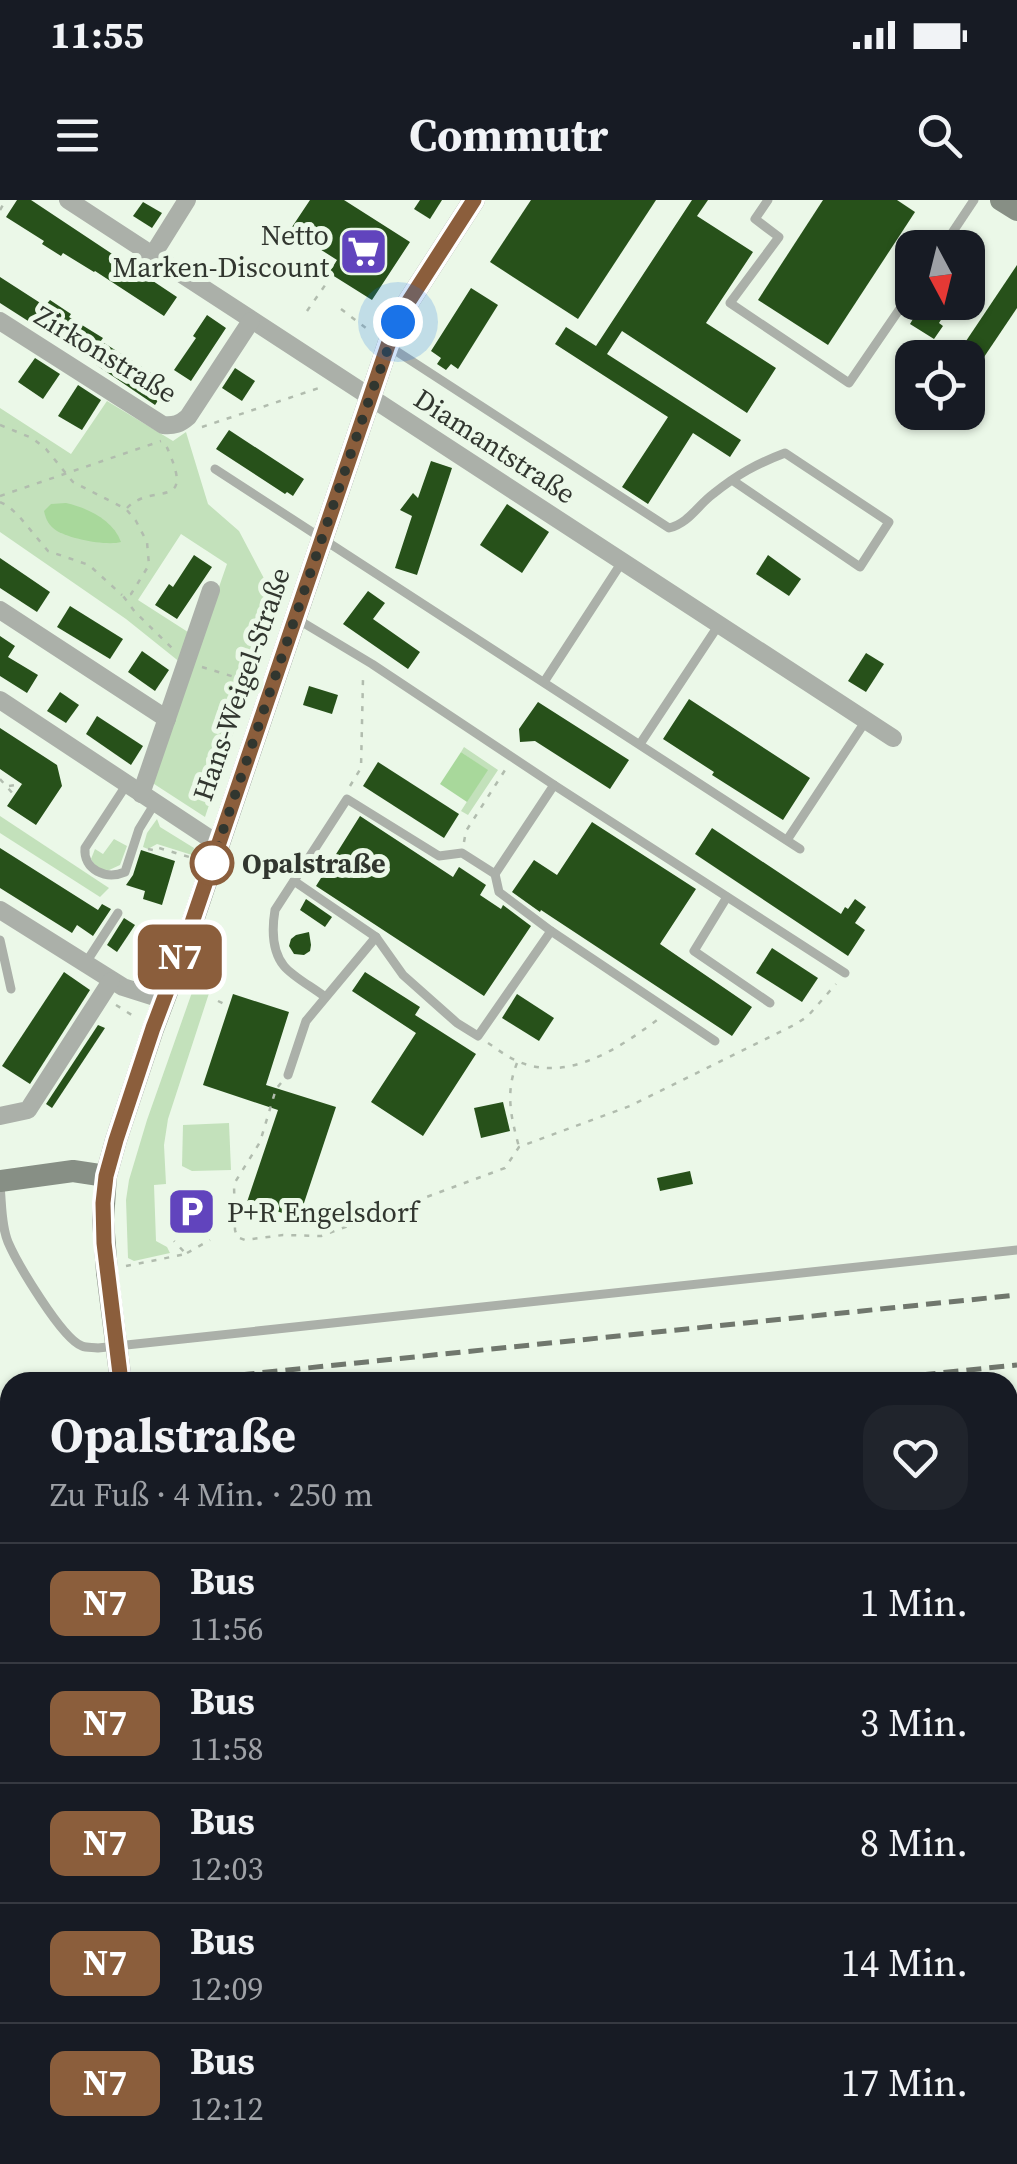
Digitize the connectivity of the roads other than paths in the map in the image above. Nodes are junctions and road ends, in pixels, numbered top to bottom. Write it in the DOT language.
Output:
graph roads {
  1 [pos="68,200"];
  2 [pos="187,200"];
  3 [pos="474,200"];
  4 [pos="768,200"];
  5 [pos="974,200"];
  6 [pos="1001,200"];
  7 [pos="1017,210"];
  8 [pos="954,230"];
  9 [pos="152,256"];
  10 [pos="895,316"];
  11 [pos="251,320"];
  12 [pos="0,321"];
  13 [pos="388,345"];
  14 [pos="370,397"];
  15 [pos="215,469"];
  16 [pos="732,480"];
  17 [pos="322,539"];
  18 [pos="622,562"];
  19 [pos="212,590"];
  20 [pos="0,610"];
  21 [pos="296,618"];
  22 [pos="719,624"];
  23 [pos="544,682"];
  24 [pos="0,700"];
  25 [pos="167,719"];
  26 [pos="866,720"];
  27 [pos="893,738"];
  28 [pos="640,744"];
  29 [pos="554,784"];
  30 [pos="141,794"];
  31 [pos="787,840"];
  32 [pos="800,849"];
  33 [pos="215,854"];
  34 [pos="495,874"];
  35 [pos="294,881"];
  36 [pos="727,897"];
  37 [pos="0,910"];
  38 [pos="118,913"];
  39 [pos="551,931"];
  40 [pos="376,938"];
  41 [pos="0,940"];
  42 [pos="85,964"];
  43 [pos="845,974"];
  44 [pos="111,980"];
  45 [pos="11,989"];
  46 [pos="325,997"];
  47 [pos="164,1000"];
  48 [pos="770,1002"];
  49 [pos="715,1041"];
  50 [pos="288,1075"];
  51 [pos="0,1116"];
  52 [pos="106,1176"];
  53 [pos="0,1184"];
  54 [pos="1017,1250"];
  55 [pos="119,1372"];
  1 -- 9 [label="street, Diamantstraße"];
  2 -- 9 [label="street"];
  3 -- 13 [label="street, Hans-Weigel-Straße"];
  4 -- 10 [label="lane"];
  5 -- 8 [label="lane"];
  6 -- 7 [label="street"];
  9 -- 11 [label="street, Diamantstraße"];
  11 -- 12 [label="street, Zirkonstraße"];
  11 -- 14 [label="street, Diamantstraße"];
  13 -- 14 [label="street, Hans-Weigel-Straße"];
  13 -- 16 [label="lane"];
  14 -- 17 [label="street, Hans-Weigel-Straße"];
  14 -- 18 [label="street, Diamantstraße"];
  15 -- 17 [label="lane"];
  16 -- 16 [label="lane"];
  17 -- 21 [label="street, Hans-Weigel-Straße"];
  17 -- 23 [label="lane"];
  18 -- 22 [label="street, Diamantstraße"];
  18 -- 23 [label="lane"];
  19 -- 25 [label="street"];
  20 -- 25 [label="street"];
  21 -- 29 [label="lane"];
  21 -- 33 [label="street, Hans-Weigel-Straße"];
  22 -- 26 [label="street, Diamantstraße"];
  22 -- 28 [label="lane"];
  23 -- 28 [label="lane"];
  24 -- 30 [label="street"];
  25 -- 30 [label="street"];
  26 -- 27 [label="street, Diamantstraße"];
  26 -- 31 [label="lane"];
  28 -- 31 [label="lane"];
  29 -- 34 [label="lane"];
  29 -- 36 [label="lane"];
  30 -- 30 [label="lane"];
  30 -- 33 [label="street"];
  31 -- 32 [label="lane"];
  33 -- 47 [label="street, Hans-Weigel-Straße"];
  34 -- 35 [label="lane"];
  34 -- 39 [label="lane"];
  35 -- 40 [label="lane"];
  35 -- 46 [label="lane"];
  36 -- 43 [label="lane"];
  36 -- 48 [label="lane"];
  37 -- 42 [label="street"];
  38 -- 42 [label="lane"];
  39 -- 40 [label="lane"];
  39 -- 49 [label="lane"];
  40 -- 46 [label="lane"];
  41 -- 45 [label="lane"];
  42 -- 44 [label="street"];
  44 -- 47 [label="street"];
  44 -- 51 [label="street"];
  46 -- 50 [label="lane"];
  47 -- 52 [label="street, Hans-Weigel-Straße"];
  52 -- 53 [label="street"];
  52 -- 55 [label="street, Hans-Weigel-Straße, bridge"];
  53 -- 54 [label="lane"];
}
